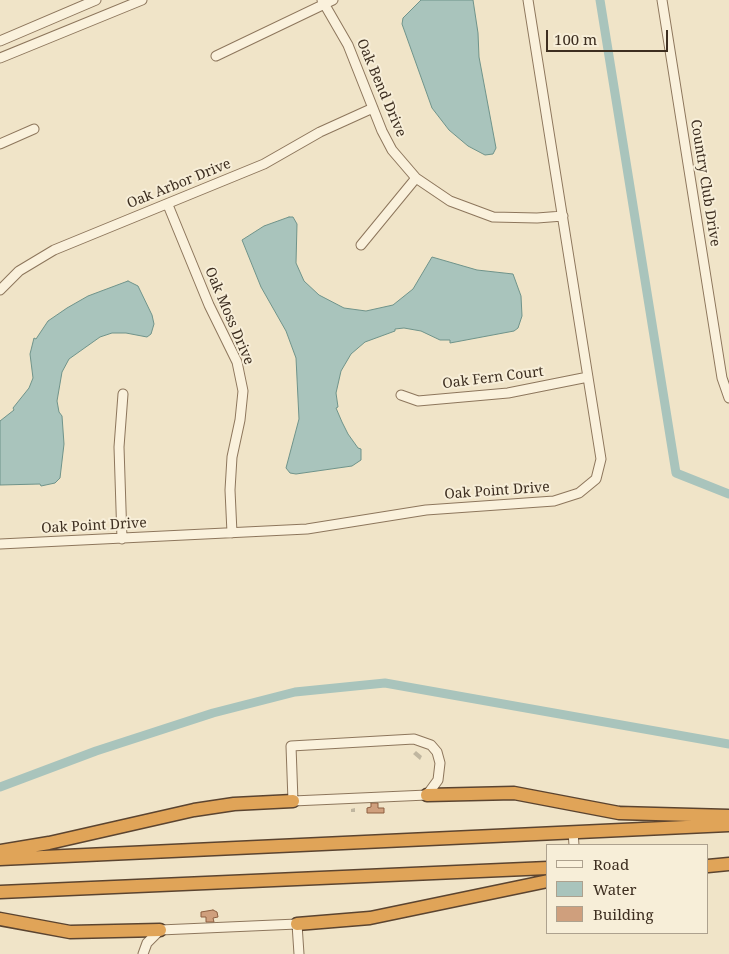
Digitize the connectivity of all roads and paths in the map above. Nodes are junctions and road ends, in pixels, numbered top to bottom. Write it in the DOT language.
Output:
graph roads {
  1 [pos="96,0"];
  2 [pos="142,0"];
  3 [pos="333,0"];
  4 [pos="528,0"];
  5 [pos="662,0"];
  6 [pos="323,2"];
  7 [pos="0,41"];
  8 [pos="216,56"];
  9 [pos="0,58"];
  10 [pos="372,108"];
  11 [pos="34,129"];
  12 [pos="0,144"];
  13 [pos="416,178"];
  14 [pos="168,204"];
  15 [pos="563,216"];
  16 [pos="361,245"];
  17 [pos="1,289"];
  18 [pos="588,377"];
  19 [pos="123,394"];
  20 [pos="401,396"];
  21 [pos="729,398"];
  22 [pos="232,532"];
  23 [pos="122,539"];
  24 [pos="0,544"];
  25 [pos="427,795"];
  26 [pos="293,801"];
  27 [pos="729,816"];
  28 [pos="729,825"];
  29 [pos="574,839"];
  30 [pos="0,851"];
  31 [pos="0,859"];
  32 [pos="709,862"];
  33 [pos="729,862"];
  34 [pos="709,866"];
  35 [pos="546,868"];
  36 [pos="546,881"];
  37 [pos="0,892"];
  38 [pos="0,919"];
  39 [pos="297,924"];
  40 [pos="160,930"];
  41 [pos="143,954"];
  42 [pos="299,954"];
  1 -- 7 [label="street"];
  2 -- 9 [label="street"];
  3 -- 6 [label="street"];
  4 -- 15 [label="street, Oak Point Drive"];
  5 -- 21 [label="street, Country Club Drive"];
  6 -- 8 [label="street"];
  6 -- 10 [label="street, Oak Bend Drive"];
  10 -- 13 [label="street, Oak Bend Drive"];
  10 -- 14 [label="street, Oak Arbor Drive"];
  11 -- 12 [label="street"];
  13 -- 15 [label="street, Oak Bend Drive"];
  13 -- 16 [label="street"];
  14 -- 17 [label="street, Oak Arbor Drive"];
  14 -- 22 [label="street, Oak Moss Drive"];
  15 -- 18 [label="street, Oak Point Drive"];
  18 -- 20 [label="street, Oak Fern Court"];
  18 -- 22 [label="street, Oak Point Drive"];
  19 -- 23 [label="street"];
  22 -- 23 [label="street, Oak Point Drive"];
  23 -- 24 [label="street, Oak Point Drive"];
  25 -- 26 [label="street"];
  25 -- 26 [label="street"];
  25 -- 27 [label="highway"];
  26 -- 30 [label="highway"];
  28 -- 29 [label="highway"];
  29 -- 31 [label="highway"];
  32 -- 33 [label="highway"];
  33 -- 34 [label="highway"];
  35 -- 37 [label="highway"];
  36 -- 39 [label="highway"];
  38 -- 40 [label="highway"];
  39 -- 40 [label="street"];
  39 -- 42 [label="street"];
  40 -- 41 [label="street"];
}
